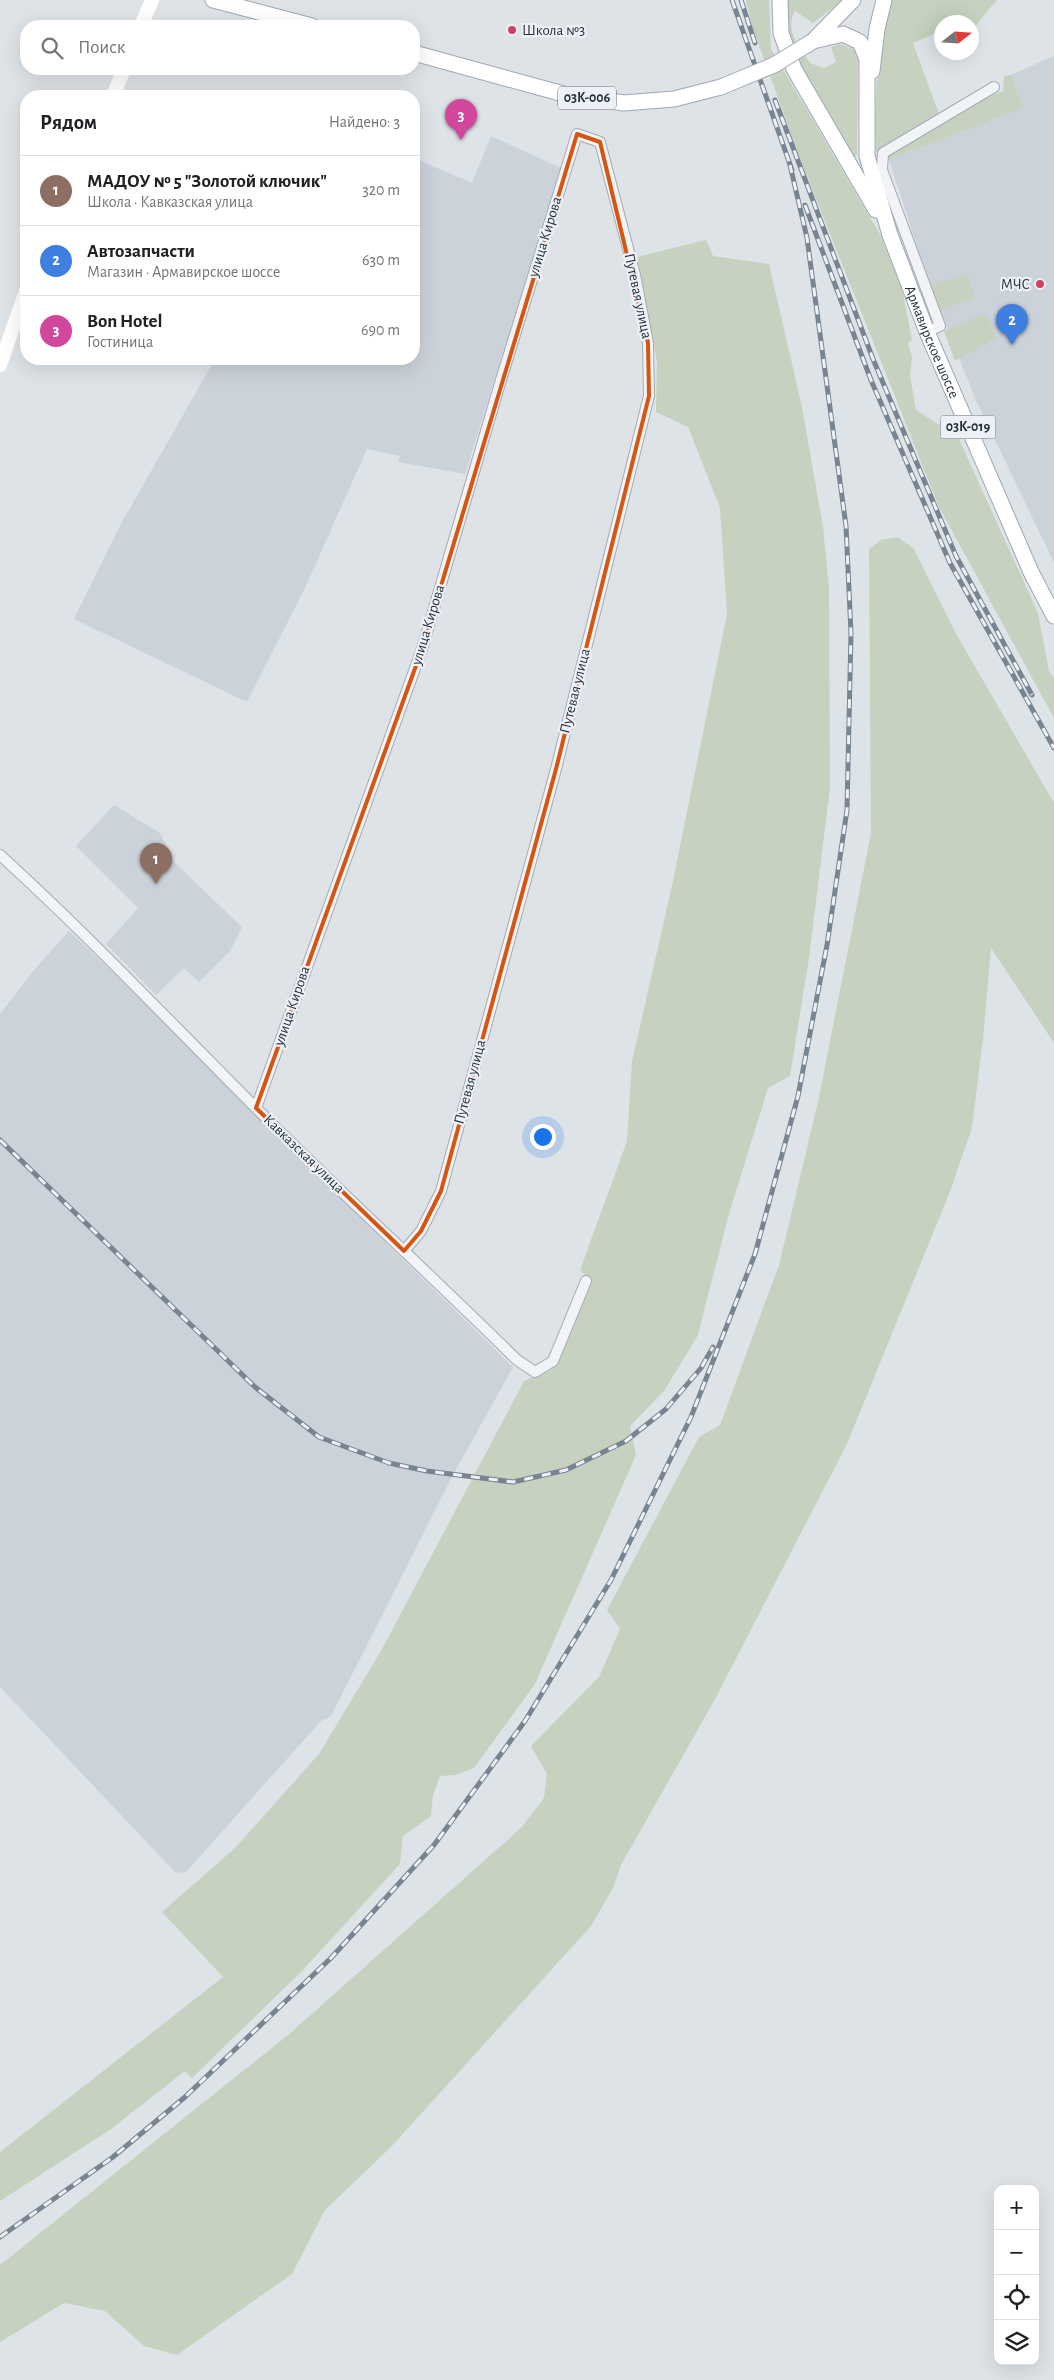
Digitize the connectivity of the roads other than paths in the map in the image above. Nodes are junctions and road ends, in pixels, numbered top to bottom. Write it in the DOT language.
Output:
graph roads {
  1 [pos="152,0"];
  2 [pos="213,0"];
  3 [pos="780,0"];
  4 [pos="853,0"];
  5 [pos="884,0"];
  6 [pos="144,20"];
  7 [pos="289,20"];
  8 [pos="812,41"];
  9 [pos="420,55"];
  10 [pos="122,75"];
  11 [pos="994,87"];
  12 [pos="115,90"];
  13 [pos="867,114"];
  14 [pos="577,134"];
  15 [pos="890,235"];
  16 [pos="20,308"];
  17 [pos="927,332"];
  18 [pos="0,365"];
  19 [pos="1054,616"];
  20 [pos="0,855"];
  21 [pos="256,1108"];
  22 [pos="404,1251"];
  23 [pos="586,1281"];
  1 -- 6 [label="street"];
  2 -- 7 [label="main road"];
  3 -- 15 [label="main road"];
  4 -- 8 [label="main road, 03К-006"];
  5 -- 13 [label="main road, 03К-019"];
  8 -- 9 [label="main road, 03К-006, bridge"];
  8 -- 13 [label="main road"];
  10 -- 12 [label="street"];
  11 -- 17 [label="street"];
  13 -- 15 [label="main road, Армавирское шоссе / 03К-019"];
  14 -- 21 [label="street, улица Кирова"];
  14 -- 22 [label="street, Путевая улица"];
  15 -- 17 [label="main road, Армавирское шоссе / 03К-019"];
  16 -- 18 [label="street"];
  17 -- 19 [label="main road, Армавирское шоссе / 03К-019"];
  20 -- 21 [label="street, Кавказская улица"];
  21 -- 22 [label="street, Кавказская улица"];
  22 -- 23 [label="street, Кавказская улица"];
}
